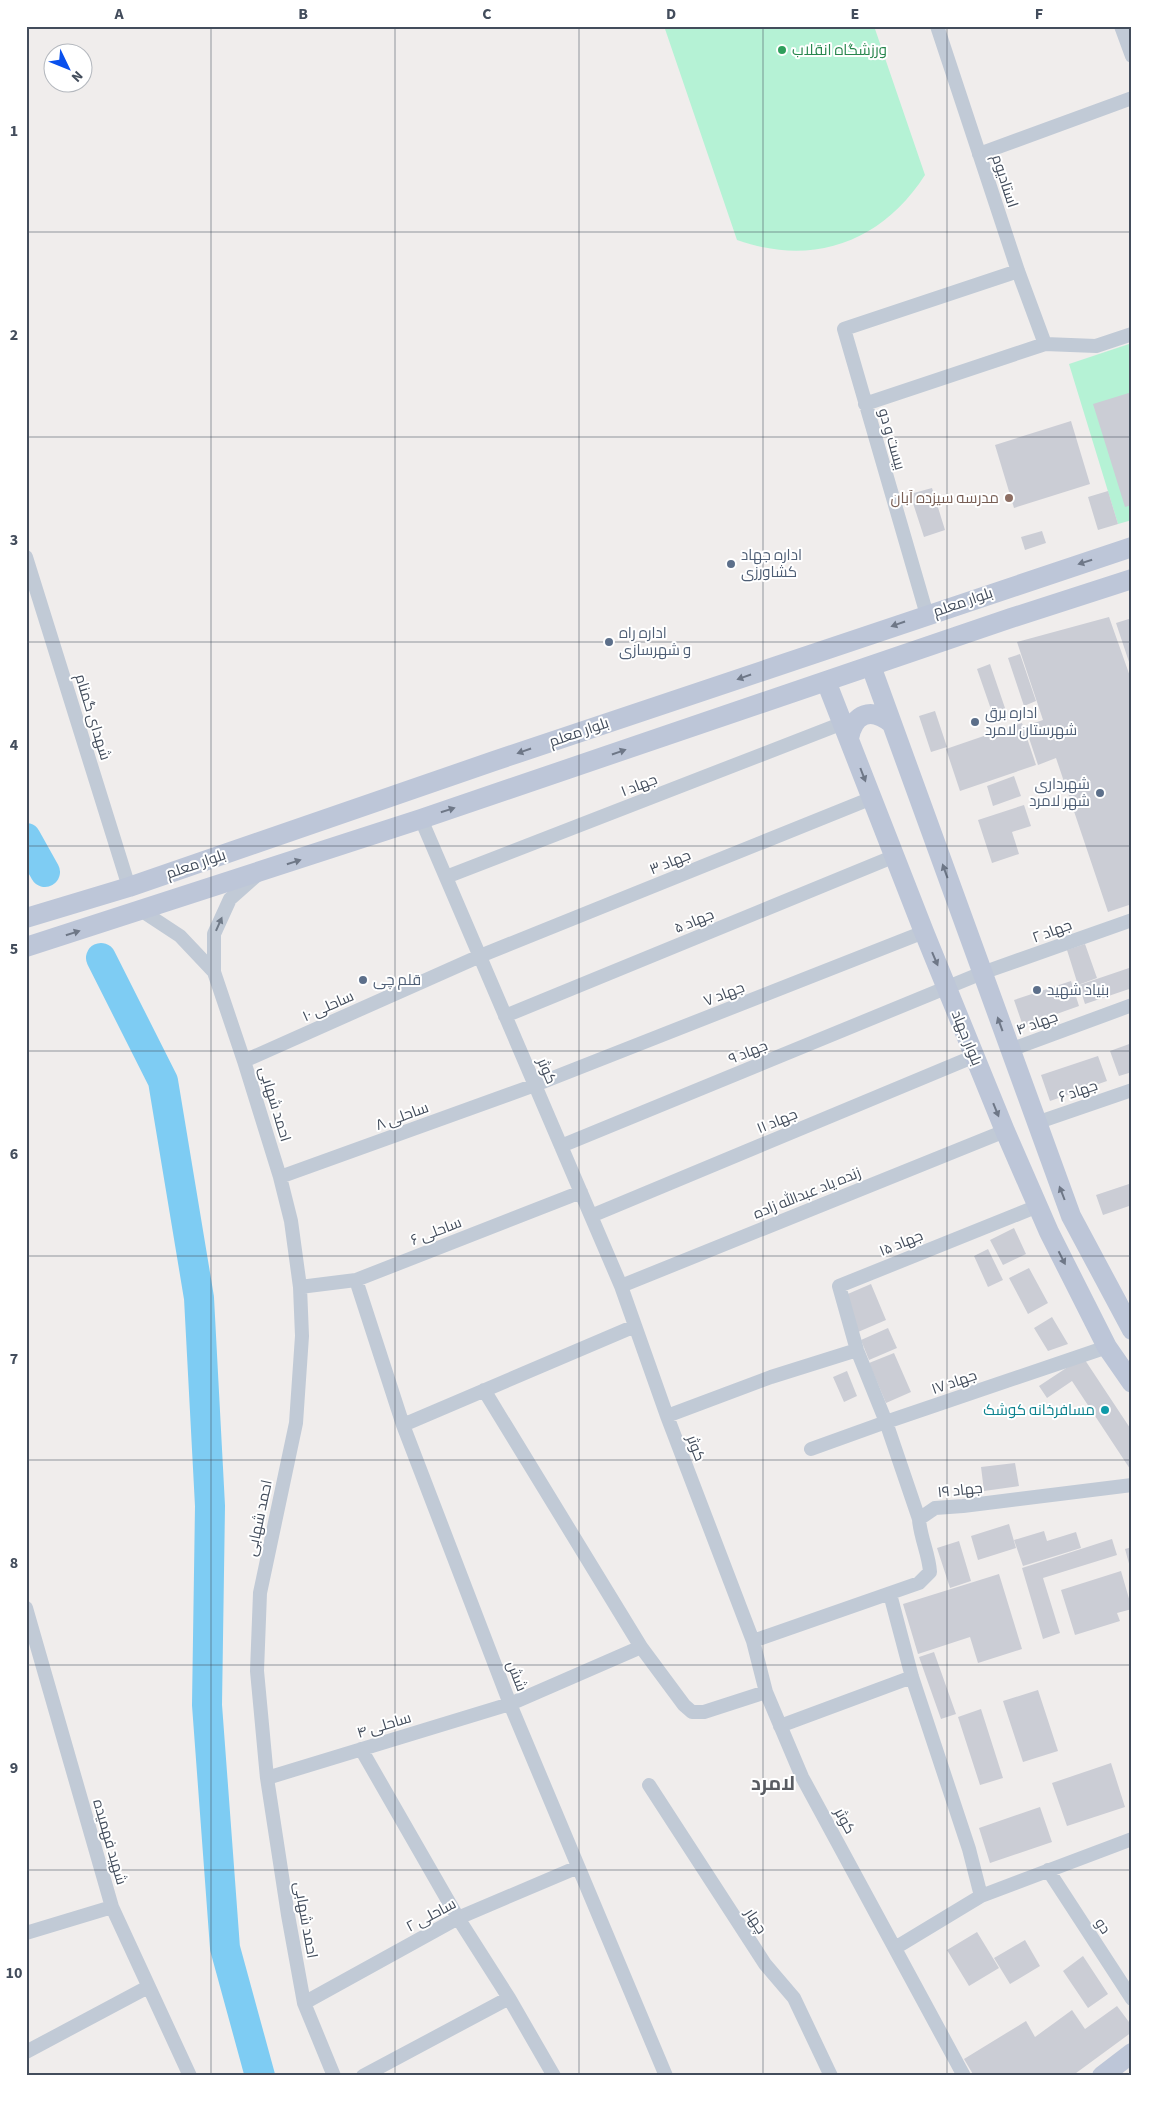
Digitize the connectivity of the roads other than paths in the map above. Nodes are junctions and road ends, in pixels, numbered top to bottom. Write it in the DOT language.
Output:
graph roads {
  1 [pos="937,26"];
  2 [pos="1121,26"];
  3 [pos="1132,56"];
  4 [pos="1132,98"];
  5 [pos="980,154"];
  6 [pos="1018,271"];
  7 [pos="1132,334"];
  8 [pos="1045,344"];
  9 [pos="866,404"];
  10 [pos="1132,547"];
  11 [pos="26,557"];
  12 [pos="1132,579"];
  13 [pos="926,615"];
  14 [pos="871,666"];
  15 [pos="826,681"];
  16 [pos="891,723"];
  17 [pos="846,730"];
  18 [pos="574,734"];
  19 [pos="586,764"];
  20 [pos="872,798"];
  21 [pos="421,819"];
  22 [pos="894,856"];
  23 [pos="258,874"];
  24 [pos="446,877"];
  25 [pos="130,887"];
  26 [pos="142,911"];
  27 [pos="26,918"];
  28 [pos="1132,920"];
  29 [pos="924,932"];
  30 [pos="26,948"];
  31 [pos="480,956"];
  32 [pos="214,972"];
  33 [pos="982,973"];
  34 [pos="947,988"];
  35 [pos="1132,1006"];
  36 [pos="506,1016"];
  37 [pos="1010,1050"];
  38 [pos="975,1056"];
  39 [pos="244,1060"];
  40 [pos="535,1085"];
  41 [pos="1132,1090"];
  42 [pos="1036,1123"];
  43 [pos="1005,1131"];
  44 [pos="561,1146"];
  45 [pos="280,1177"];
  46 [pos="581,1192"];
  47 [pos="1038,1206"];
  48 [pos="591,1216"];
  49 [pos="356,1280"];
  50 [pos="300,1286"];
  51 [pos="621,1286"];
  52 [pos="635,1326"];
  53 [pos="1132,1330"];
  54 [pos="1107,1347"];
  55 [pos="857,1350"];
  56 [pos="1132,1383"];
  57 [pos="484,1390"];
  58 [pos="666,1416"];
  59 [pos="886,1422"];
  60 [pos="403,1425"];
  61 [pos="811,1449"];
  62 [pos="1132,1486"];
  63 [pos="919,1519"];
  64 [pos="890,1594"];
  65 [pos="26,1608"];
  66 [pos="754,1642"];
  67 [pos="641,1647"];
  68 [pos="912,1677"];
  69 [pos="766,1692"];
  70 [pos="510,1704"];
  71 [pos="780,1726"];
  72 [pos="361,1749"];
  73 [pos="267,1778"];
  74 [pos="649,1785"];
  75 [pos="1132,1838"];
  76 [pos="578,1867"];
  77 [pos="1048,1870"];
  78 [pos="981,1896"];
  79 [pos="112,1907"];
  80 [pos="458,1918"];
  81 [pos="26,1933"];
  82 [pos="895,1948"];
  83 [pos="148,1987"];
  84 [pos="509,1998"];
  85 [pos="1132,1999"];
  86 [pos="304,2003"];
  87 [pos="26,2052"];
  88 [pos="1132,2054"];
  89 [pos="190,2076"];
  90 [pos="334,2076"];
  91 [pos="363,2076"];
  92 [pos="554,2076"];
  93 [pos="666,2076"];
  94 [pos="831,2076"];
  95 [pos="964,2076"];
  96 [pos="1102,2076"];
  1 -- 5 [label="street, استادیوم"];
  2 -- 3 [label="street"];
  4 -- 5 [label="street"];
  5 -- 6 [label="street, استادیوم"];
  6 -- 8 [label="street, استادیوم"];
  6 -- 9 [label="street, بیست و دو"];
  7 -- 8 [label="street"];
  8 -- 9 [label="street"];
  9 -- 13 [label="street, بیست و دو"];
  10 -- 13 [label="street, بلوار معلم, one-way"];
  11 -- 25 [label="street, شهدای گمنام"];
  12 -- 14 [label="street, بلوار معلم"];
  13 -- 18 [label="street, بلوار معلم, one-way"];
  14 -- 15 [label="street, بلوار معلم"];
  14 -- 16 [label="street"];
  15 -- 17 [label="street, بلوار جهاد"];
  19 -- 15 [label="street, بلوار معلم, one-way"];
  16 -- 17 [label="street"];
  33 -- 16 [label="street, one-way"];
  17 -- 20 [label="street, بلوار جهاد, one-way"];
  17 -- 24 [label="street, جهاد ۱"];
  18 -- 19 [label="street"];
  18 -- 25 [label="street, بلوار معلم, one-way"];
  21 -- 19 [label="street, بلوار معلم, one-way"];
  20 -- 22 [label="street, بلوار جهاد"];
  20 -- 31 [label="street, جهاد ۳"];
  23 -- 21 [label="street, بلوار معلم, one-way"];
  21 -- 24 [label="street, کوثر"];
  22 -- 29 [label="street, بلوار جهاد"];
  22 -- 36 [label="street, جهاد ۵"];
  23 -- 26 [label="street, بلوار معلم"];
  32 -- 23 [label="street, احمد شهابی, one-way"];
  24 -- 31 [label="street, کوثر"];
  25 -- 27 [label="street, بلوار معلم"];
  30 -- 26 [label="street, بلوار معلم, one-way"];
  26 -- 32 [label="street, احمد شهابی"];
  28 -- 33 [label="street, جهاد ۲"];
  29 -- 34 [label="street, بلوار جهاد, one-way"];
  29 -- 40 [label="street, جهاد ۷"];
  31 -- 36 [label="street, کوثر"];
  31 -- 39 [label="street, ساحلی ۱۰"];
  32 -- 39 [label="street, احمد شهابی"];
  33 -- 34 [label="street, جهاد ۲"];
  37 -- 33 [label="street, one-way"];
  34 -- 38 [label="street, بلوار جهاد"];
  34 -- 44 [label="street, جهاد ۹"];
  35 -- 37 [label="street, جهاد ۴"];
  36 -- 40 [label="street, کوثر"];
  37 -- 42 [label="street"];
  38 -- 43 [label="street, بلوار جهاد, one-way"];
  38 -- 48 [label="street, جهاد ۱۱"];
  39 -- 45 [label="street, احمد شهابی"];
  40 -- 44 [label="street, کوثر"];
  40 -- 45 [label="street, ساحلی ۸"];
  41 -- 42 [label="street, جهاد ۶"];
  53 -- 42 [label="street, one-way"];
  43 -- 47 [label="street, بلوار جهاد"];
  43 -- 51 [label="street, زنده یاد عبدالله زاده"];
  44 -- 46 [label="street, کوثر"];
  45 -- 50 [label="street, احمد شهابی"];
  46 -- 48 [label="street, کوثر"];
  46 -- 49 [label="street, ساحلی ۶"];
  47 -- 54 [label="street, بلوار جهاد, one-way"];
  47 -- 55 [label="street, جهاد ۱۵"];
  48 -- 51 [label="street, کوثر"];
  49 -- 50 [label="street, ساحلی ۶"];
  49 -- 60 [label="street, شش"];
  50 -- 73 [label="street, احمد شهابی"];
  51 -- 52 [label="street, کوثر"];
  52 -- 57 [label="street"];
  52 -- 58 [label="street, کوثر"];
  54 -- 56 [label="street, بلوار جهاد"];
  54 -- 59 [label="street, جهاد ۱۷"];
  55 -- 58 [label="street"];
  55 -- 59 [label="street"];
  57 -- 60 [label="street"];
  57 -- 67 [label="street"];
  58 -- 66 [label="street, کوثر"];
  59 -- 61 [label="street, جهاد ۱۷"];
  59 -- 63 [label="street"];
  60 -- 70 [label="street, شش"];
  62 -- 63 [label="street, جهاد ۱۹"];
  63 -- 64 [label="street"];
  64 -- 66 [label="street"];
  64 -- 68 [label="street"];
  65 -- 79 [label="street, شهید فهمیده"];
  66 -- 69 [label="street, کوثر"];
  67 -- 69 [label="street"];
  67 -- 70 [label="street, ساحلی ۴"];
  68 -- 71 [label="street"];
  68 -- 78 [label="street"];
  69 -- 71 [label="street, کوثر"];
  70 -- 72 [label="street, ساحلی ۴"];
  70 -- 76 [label="street, شش"];
  71 -- 82 [label="street, کوثر"];
  72 -- 73 [label="street, ساحلی ۴"];
  72 -- 80 [label="street"];
  73 -- 86 [label="street, احمد شهابی"];
  74 -- 94 [label="street, چهار"];
  75 -- 77 [label="street"];
  76 -- 80 [label="street, ساحلی ۲"];
  76 -- 93 [label="street, شش"];
  77 -- 78 [label="street"];
  77 -- 85 [label="street, دو"];
  78 -- 82 [label="street"];
  79 -- 81 [label="street"];
  79 -- 83 [label="street, شهید فهمیده"];
  80 -- 84 [label="street"];
  80 -- 86 [label="street, ساحلی ۲"];
  82 -- 95 [label="street, کوثر"];
  83 -- 87 [label="street"];
  83 -- 89 [label="street, شهید فهمیده"];
  84 -- 91 [label="street"];
  84 -- 92 [label="street"];
  86 -- 90 [label="street, احمد شهابی"];
  88 -- 96 [label="street"];
}
